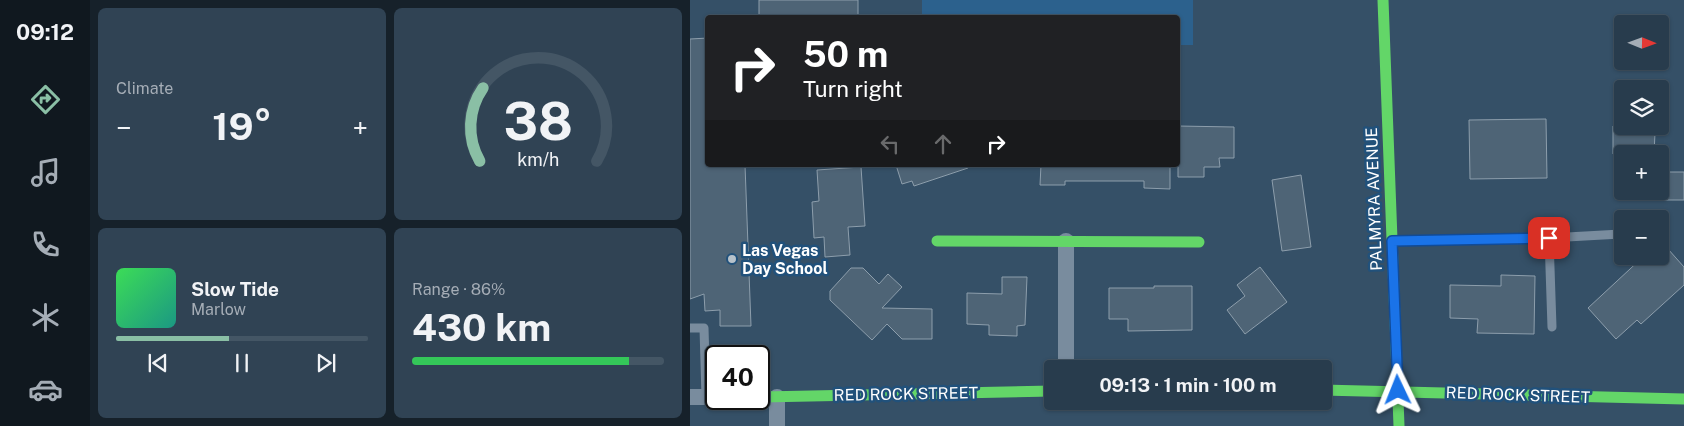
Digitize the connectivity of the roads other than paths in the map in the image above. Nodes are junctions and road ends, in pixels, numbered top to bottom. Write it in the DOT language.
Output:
graph roads {
  1 [pos="1383,0"];
  2 [pos="1614,234"];
  3 [pos="1549,238"];
  4 [pos="937,241"];
  5 [pos="1392,241"];
  6 [pos="1066,242"];
  7 [pos="1199,242"];
  8 [pos="1552,327"];
  9 [pos="690,328"];
  10 [pos="1066,360"];
  11 [pos="1332,390"];
  12 [pos="1398,390"];
  13 [pos="1044,391"];
  14 [pos="704,396"];
  15 [pos="770,397"];
  16 [pos="777,397"];
  17 [pos="1684,400"];
  18 [pos="778,426"];
  19 [pos="1400,426"];
  1 -- 5 [label="street, PALMYRA AVENUE"];
  2 -- 3 [label="lane"];
  3 -- 5 [label="lane"];
  3 -- 8 [label="lane"];
  4 -- 6 [label="street"];
  5 -- 12 [label="street, PALMYRA AVENUE"];
  6 -- 7 [label="street"];
  6 -- 10 [label="street"];
  9 -- 14 [label="lane"];
  11 -- 12 [label="street, RED ROCK STREET"];
  12 -- 17 [label="street, RED ROCK STREET"];
  12 -- 19 [label="street, PALMYRA AVENUE"];
  13 -- 16 [label="street, RED ROCK STREET"];
  15 -- 16 [label="street, RED ROCK STREET"];
  16 -- 18 [label="street"];
}
